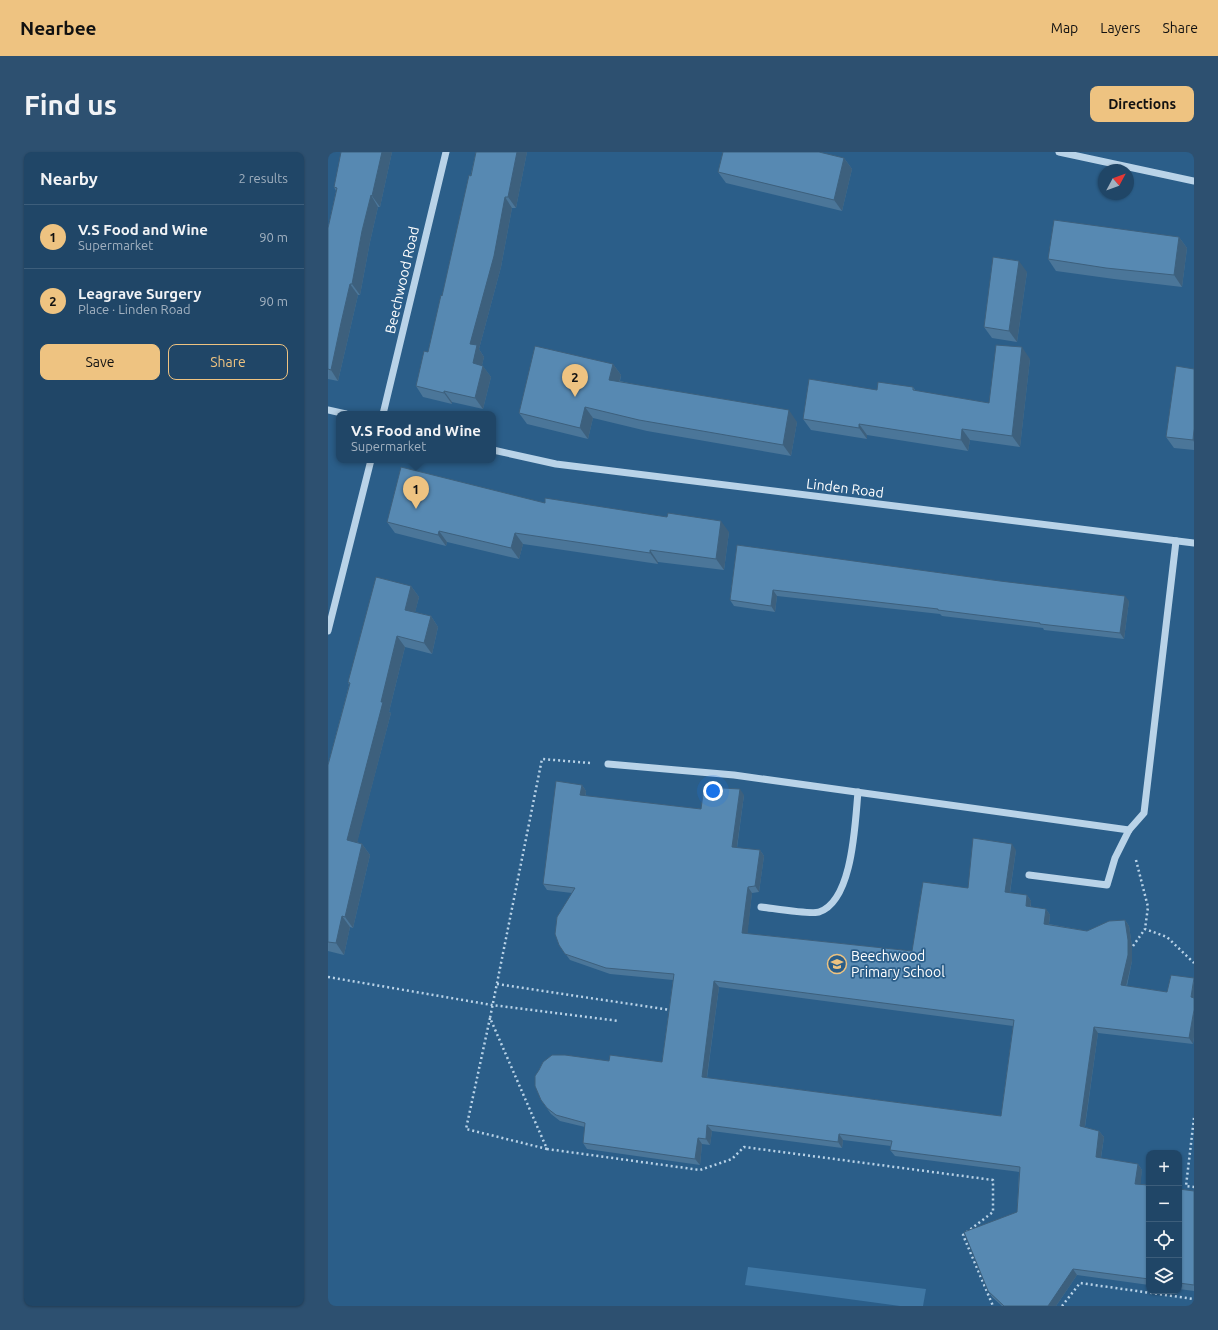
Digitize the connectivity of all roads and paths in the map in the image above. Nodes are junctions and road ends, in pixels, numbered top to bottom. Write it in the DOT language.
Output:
graph roads {
  1 [pos="446,152"];
  2 [pos="1059,152"];
  3 [pos="1194,181"];
  4 [pos="384,411"];
  5 [pos="496,451"];
  6 [pos="370,463"];
  7 [pos="1176,541"];
  8 [pos="1194,544"];
  9 [pos="328,631"];
  10 [pos="608,764"];
  11 [pos="858,792"];
  12 [pos="1129,830"];
  13 [pos="1029,875"];
  14 [pos="761,907"];
  15 [pos="1145,929"];
  16 [pos="1132,946"];
  17 [pos="1194,962"];
  18 [pos="328,977"];
  19 [pos="497,984"];
  20 [pos="492,1005"];
  21 [pos="674,1010"];
  22 [pos="490,1018"];
  23 [pos="620,1021"];
  24 [pos="1194,1118"];
  25 [pos="547,1149"];
  26 [pos="1194,1187"];
  27 [pos="1194,1299"];
  28 [pos="993,1306"];
  29 [pos="1062,1306"];
  1 -- 4 [label="street, Beechwood Road"];
  2 -- 3 [label="street"];
  5 -- 7 [label="street, Linden Road"];
  6 -- 9 [label="street"];
  7 -- 8 [label="street, Linden Road"];
  7 -- 12 [label="street"];
  10 -- 11 [label="street"];
  10 -- 19 [label="path"];
  11 -- 12 [label="street"];
  11 -- 14 [label="street"];
  12 -- 13 [label="street"];
  12 -- 15 [label="path"];
  15 -- 16 [label="path"];
  15 -- 17 [label="path"];
  18 -- 20 [label="path"];
  19 -- 20 [label="path"];
  19 -- 21 [label="path"];
  20 -- 22 [label="path"];
  20 -- 23 [label="path"];
  22 -- 25 [label="path"];
  22 -- 25 [label="path"];
  24 -- 26 [label="path"];
  25 -- 28 [label="path"];
  27 -- 29 [label="path"];
}
